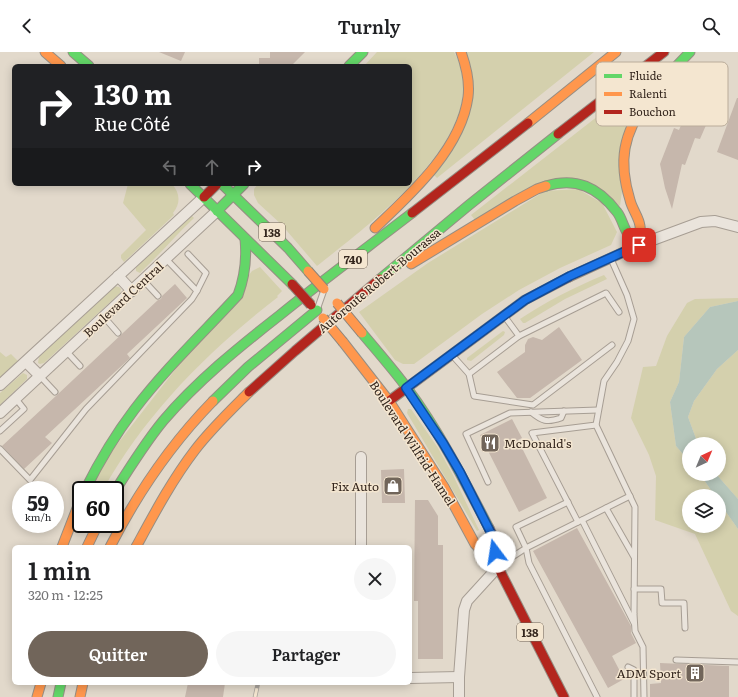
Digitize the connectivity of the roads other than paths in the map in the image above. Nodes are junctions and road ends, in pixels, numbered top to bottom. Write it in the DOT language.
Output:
graph roads {
  1 [pos="45,52"];
  2 [pos="73,52"];
  3 [pos="363,52"];
  4 [pos="461,52"];
  5 [pos="616,52"];
  6 [pos="664,52"];
  7 [pos="690,52"];
  8 [pos="603,62"];
  9 [pos="651,62"];
  10 [pos="680,62"];
  11 [pos="59,64"];
  12 [pos="87,64"];
  13 [pos="351,64"];
  14 [pos="596,68"];
  15 [pos="596,105"];
  16 [pos="633,126"];
  17 [pos="192,186"];
  18 [pos="215,186"];
  19 [pos="224,186"];
  20 [pos="242,186"];
  21 [pos="234,195"];
  22 [pos="204,197"];
  23 [pos="217,211"];
  24 [pos="738,227"];
  25 [pos="245,240"];
  26 [pos="639,245"];
  27 [pos="188,254"];
  28 [pos="358,255"];
  29 [pos="610,258"];
  30 [pos="166,259"];
  31 [pos="118,276"];
  32 [pos="144,281"];
  33 [pos="324,289"];
  34 [pos="132,291"];
  35 [pos="197,291"];
  36 [pos="365,291"];
  37 [pos="158,296"];
  38 [pos="316,310"];
  39 [pos="619,312"];
  40 [pos="503,315"];
  41 [pos="104,317"];
  42 [pos="118,333"];
  43 [pos="519,336"];
  44 [pos="612,345"];
  45 [pos="66,351"];
  46 [pos="451,354"];
  47 [pos="26,362"];
  48 [pos="80,366"];
  49 [pos="469,374"];
  50 [pos="40,376"];
  51 [pos="0,386"];
  52 [pos="406,388"];
  53 [pos="55,392"];
  54 [pos="16,399"];
  55 [pos="389,401"];
  56 [pos="598,410"];
  57 [pos="564,411"];
  58 [pos="531,412"];
  59 [pos="0,413"];
  60 [pos="596,425"];
  61 [pos="0,431"];
  62 [pos="0,450"];
  63 [pos="361,457"];
  64 [pos="89,481"];
  65 [pos="122,481"];
  66 [pos="488,482"];
  67 [pos="630,496"];
  68 [pos="568,502"];
  69 [pos="606,508"];
  70 [pos="72,521"];
  71 [pos="580,521"];
  72 [pos="94,533"];
  73 [pos="63,545"];
  74 [pos="88,545"];
  75 [pos="111,545"];
  76 [pos="137,545"];
  77 [pos="361,545"];
  78 [pos="526,548"];
  79 [pos="635,558"];
  80 [pos="498,567"];
  81 [pos="634,589"];
  82 [pos="635,625"];
  83 [pos="686,628"];
  84 [pos="676,660"];
  85 [pos="738,662"];
  86 [pos="628,667"];
  87 [pos="458,676"];
  88 [pos="412,678"];
  89 [pos="40,685"];
  90 [pos="61,685"];
  91 [pos="83,685"];
  92 [pos="37,697"];
  93 [pos="58,697"];
  94 [pos="80,697"];
  95 [pos="459,697"];
  96 [pos="564,697"];
  97 [pos="597,697"];
  98 [pos="634,697"];
  99 [pos="644,697"];
  1 -- 11 [label="main road"];
  2 -- 12 [label="main road"];
  3 -- 13 [label="main road"];
  4 -- 28 [label="main road"];
  5 -- 8 [label="main road, 740"];
  6 -- 9 [label="main road, Autoroute Robert-Bourassa / 740"];
  7 -- 10 [label="main road"];
  14 -- 28 [label="main road, 740"];
  15 -- 36 [label="main road, Autoroute Robert-Bourassa / 740"];
  16 -- 26 [label="main road"];
  17 -- 22 [label="main road, Boulevard Wilfrid-Hamel / 138"];
  18 -- 22 [label="main road, Boulevard Central"];
  19 -- 21 [label="main road, Boulevard Wilfrid-Hamel / 138"];
  20 -- 21 [label="main road, Boulevard Central"];
  21 -- 23 [label="main road, Boulevard Central"];
  21 -- 33 [label="main road, Boulevard Wilfrid-Hamel / 138, bridge"];
  22 -- 23 [label="main road, Boulevard Wilfrid-Hamel / 138"];
  22 -- 31 [label="street, Boulevard Central"];
  23 -- 25 [label="main road, Boulevard Wilfrid-Hamel / 138"];
  23 -- 30 [label="street, Boulevard Central"];
  24 -- 26 [label="street"];
  25 -- 38 [label="main road, Boulevard Wilfrid-Hamel / 138, bridge"];
  25 -- 64 [label="main road"];
  26 -- 29 [label="main road"];
  26 -- 36 [label="main road"];
  27 -- 35 [label="lane"];
  28 -- 65 [label="main road, 740"];
  29 -- 40 [label="main road"];
  29 -- 56 [label="lane"];
  30 -- 32 [label="street, Boulevard Central"];
  30 -- 35 [label="lane"];
  31 -- 34 [label="street"];
  31 -- 47 [label="street, Boulevard Central"];
  32 -- 34 [label="street, Boulevard Central"];
  32 -- 37 [label="lane"];
  33 -- 38 [label="lane"];
  33 -- 52 [label="main road, Boulevard Wilfrid-Hamel / 138, bridge"];
  34 -- 41 [label="street, Boulevard Central"];
  35 -- 62 [label="lane"];
  36 -- 76 [label="main road, Autoroute Robert-Bourassa / 740"];
  38 -- 55 [label="main road, Boulevard Wilfrid-Hamel / 138, bridge"];
  38 -- 75 [label="main road"];
  39 -- 43 [label="lane"];
  40 -- 43 [label="lane"];
  40 -- 46 [label="main road"];
  41 -- 42 [label="lane"];
  41 -- 45 [label="street, Boulevard Central"];
  43 -- 49 [label="lane"];
  44 -- 49 [label="lane"];
  45 -- 48 [label="lane"];
  45 -- 50 [label="street, Boulevard Central"];
  46 -- 49 [label="lane"];
  46 -- 52 [label="main road"];
  47 -- 50 [label="street"];
  47 -- 51 [label="street, Boulevard Central"];
  50 -- 53 [label="lane"];
  50 -- 54 [label="street, Boulevard Central"];
  52 -- 55 [label="main road"];
  52 -- 80 [label="main road, Boulevard Wilfrid-Hamel / 138"];
  54 -- 59 [label="street, Boulevard Central"];
  54 -- 61 [label="lane"];
  55 -- 80 [label="main road, Boulevard Wilfrid-Hamel / 138"];
  56 -- 57 [label="lane"];
  56 -- 60 [label="lane"];
  57 -- 58 [label="lane"];
  57 -- 58 [label="lane"];
  58 -- 66 [label="lane"];
  60 -- 67 [label="lane"];
  60 -- 68 [label="lane"];
  63 -- 77 [label="street"];
  67 -- 69 [label="lane"];
  67 -- 79 [label="lane"];
  68 -- 71 [label="lane"];
  68 -- 78 [label="lane"];
  69 -- 71 [label="lane"];
  69 -- 79 [label="lane"];
  70 -- 73 [label="main road"];
  71 -- 78 [label="lane"];
  71 -- 82 [label="lane"];
  72 -- 74 [label="main road"];
  78 -- 80 [label="lane"];
  78 -- 97 [label="lane"];
  79 -- 81 [label="lane"];
  80 -- 87 [label="street"];
  80 -- 96 [label="main road, Boulevard Wilfrid-Hamel / 138"];
  81 -- 82 [label="lane"];
  81 -- 83 [label="lane"];
  82 -- 99 [label="lane"];
  84 -- 85 [label="lane"];
  86 -- 98 [label="lane"];
  87 -- 88 [label="street"];
  87 -- 95 [label="street"];
  89 -- 92 [label="main road"];
  90 -- 93 [label="main road"];
  91 -- 94 [label="main road"];
}
